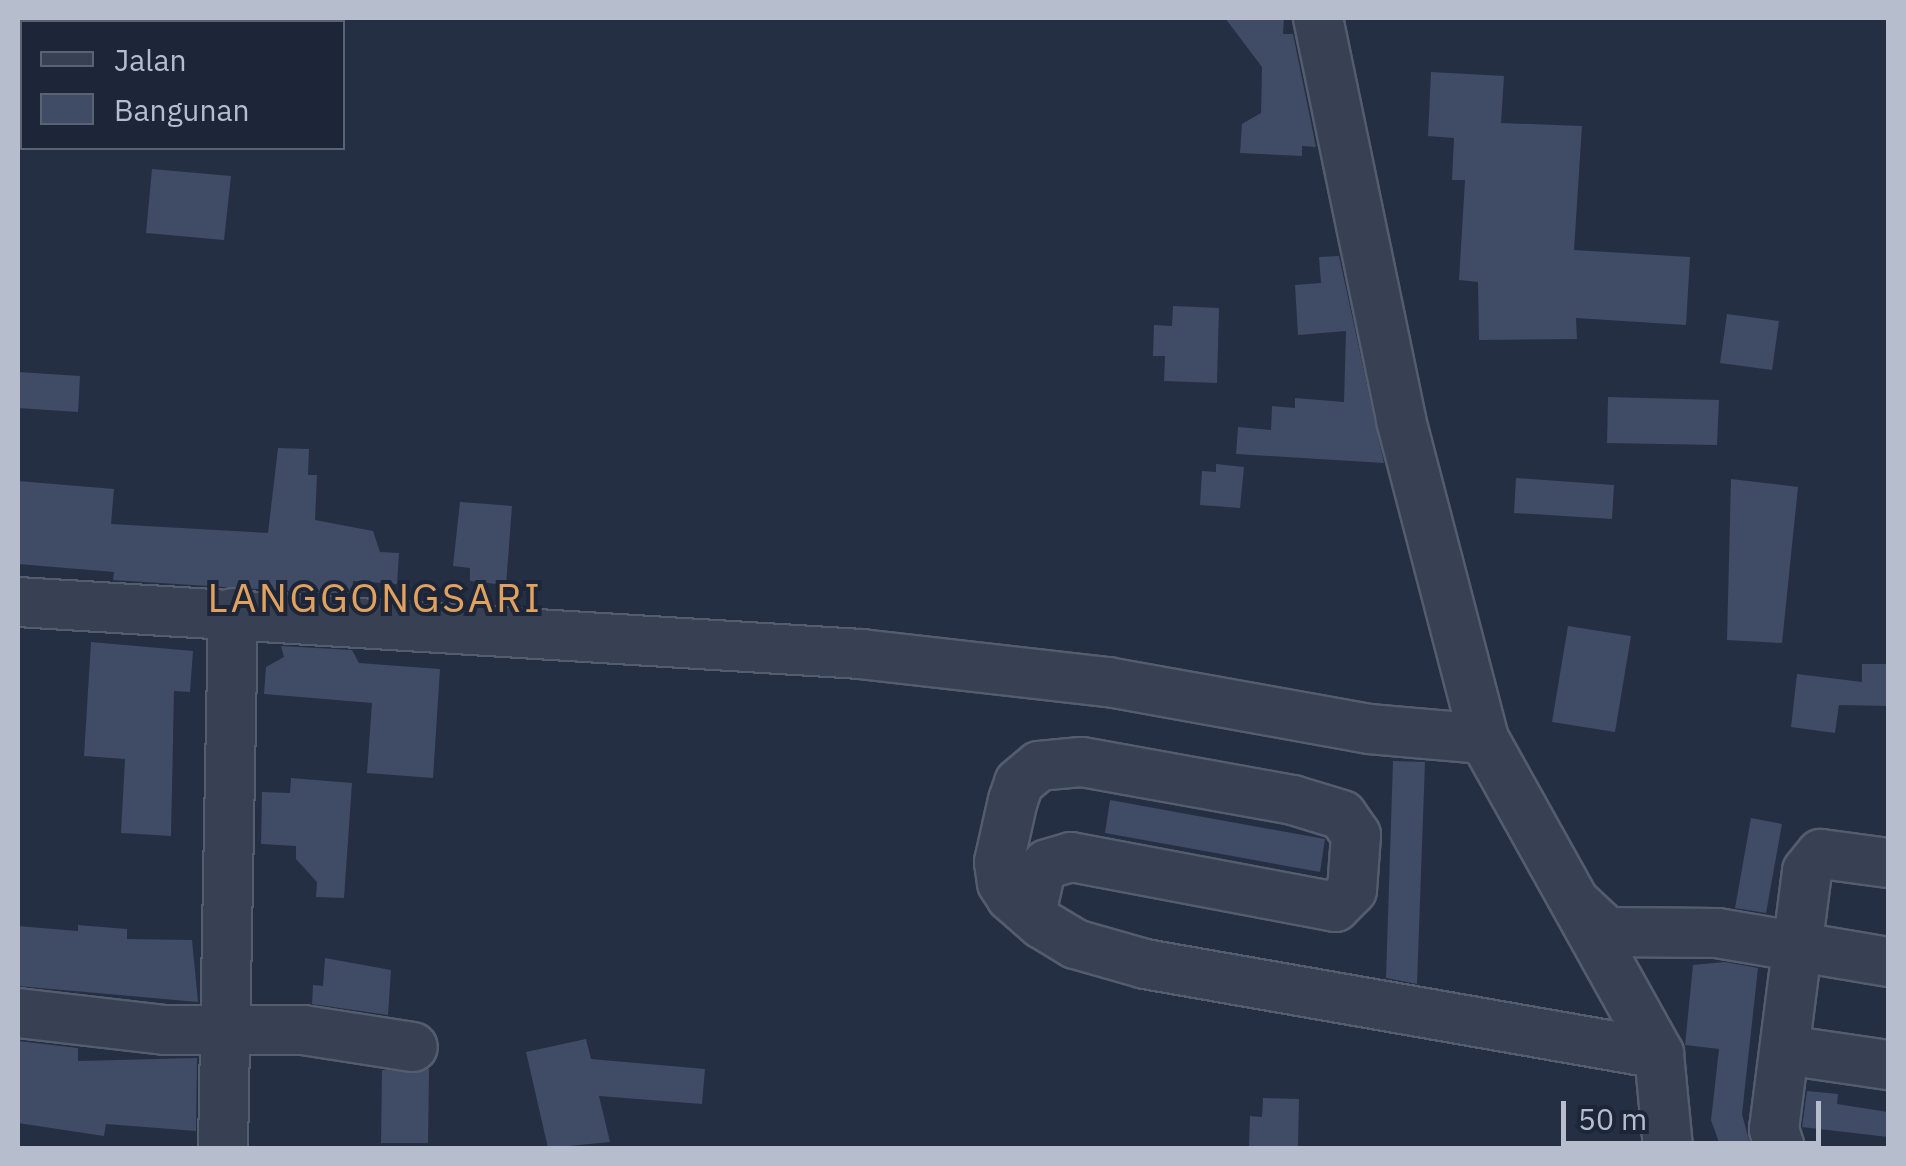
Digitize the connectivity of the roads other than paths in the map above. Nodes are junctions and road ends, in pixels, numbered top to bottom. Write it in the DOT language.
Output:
graph roads {
  1 [pos="1318,18"];
  2 [pos="18,602"];
  3 [pos="233,613"];
  4 [pos="1484,739"];
  5 [pos="1888,863"];
  6 [pos="1573,901"];
  7 [pos="1031,914"];
  8 [pos="1793,946"];
  9 [pos="1888,962"];
  10 [pos="18,1014"];
  11 [pos="225,1031"];
  12 [pos="413,1047"];
  13 [pos="1785,1050"];
  14 [pos="1659,1054"];
  15 [pos="1888,1066"];
  16 [pos="222,1148"];
  17 [pos="1668,1148"];
  18 [pos="1780,1148"];
  1 -- 4 [label="street"];
  2 -- 3 [label="street"];
  3 -- 4 [label="street"];
  3 -- 11 [label="street"];
  4 -- 6 [label="street"];
  5 -- 8 [label="street"];
  6 -- 8 [label="street"];
  6 -- 14 [label="street"];
  7 -- 7 [label="street"];
  7 -- 14 [label="street"];
  8 -- 9 [label="street"];
  8 -- 13 [label="street"];
  10 -- 11 [label="street"];
  11 -- 12 [label="street"];
  11 -- 16 [label="street"];
  13 -- 15 [label="street"];
  13 -- 18 [label="street"];
  14 -- 17 [label="street"];
}
